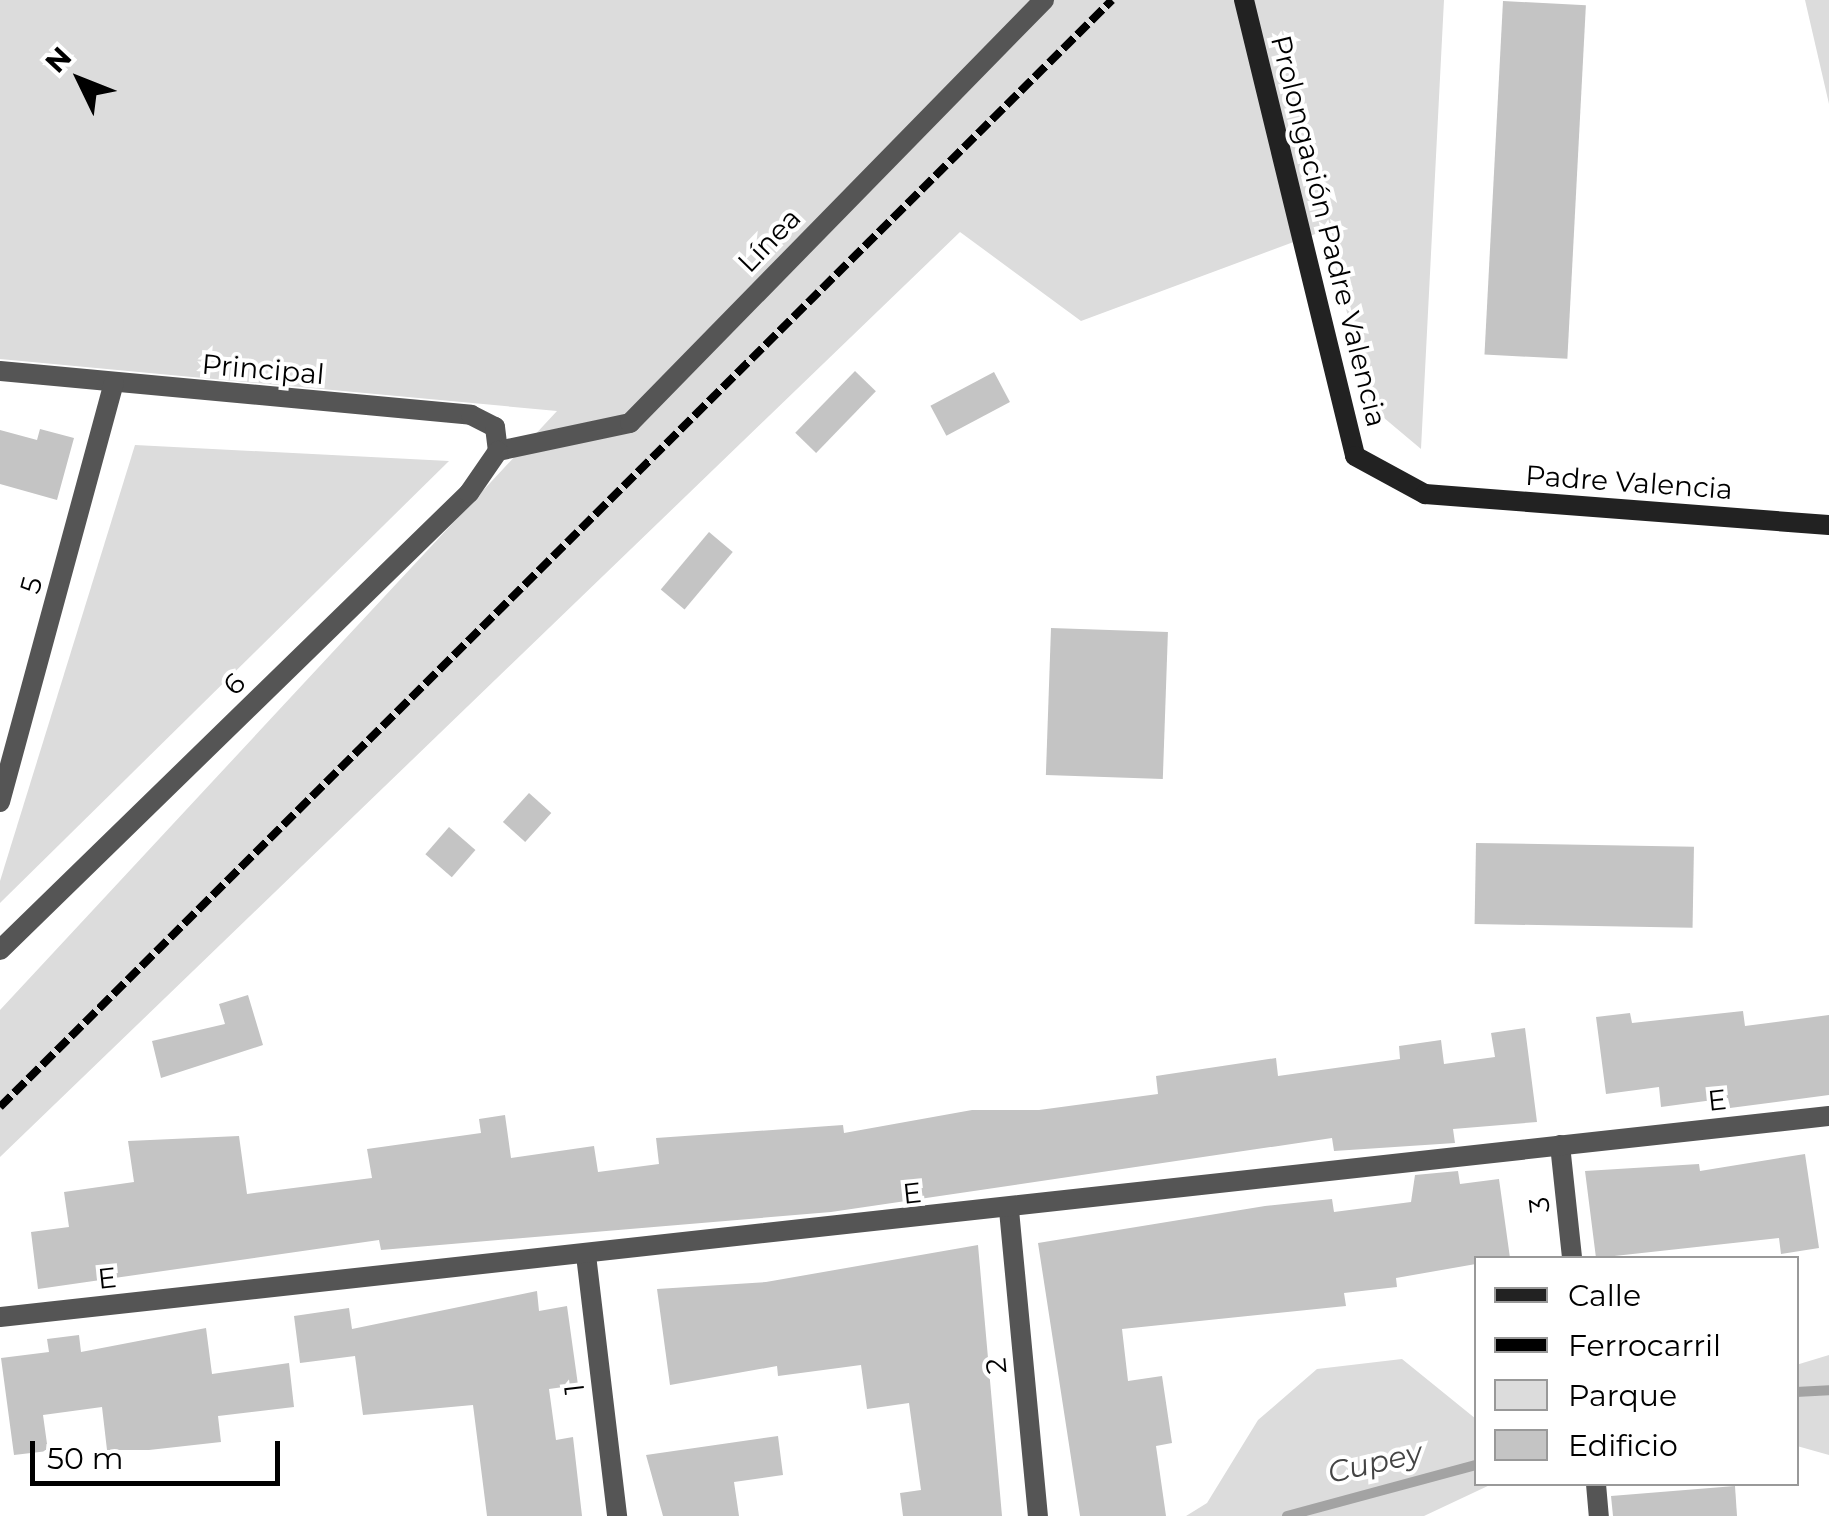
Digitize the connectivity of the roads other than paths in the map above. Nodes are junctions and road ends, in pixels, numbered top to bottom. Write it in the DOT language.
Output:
graph roads {
  1 [pos="1044,0"];
  2 [pos="1244,0"];
  3 [pos="0,371"];
  4 [pos="114,383"];
  5 [pos="498,451"];
  6 [pos="1426,494"];
  7 [pos="1829,525"];
  8 [pos="0,802"];
  9 [pos="0,950"];
  10 [pos="1829,1116"];
  11 [pos="1560,1145"];
  12 [pos="1009,1210"];
  13 [pos="586,1255"];
  14 [pos="1572,1256"];
  15 [pos="0,1317"];
  16 [pos="1596,1486"];
  17 [pos="617,1516"];
  18 [pos="1038,1516"];
  19 [pos="1600,1516"];
  1 -- 5 [label="street, Línea"];
  2 -- 6 [label="street, Prolongación Padre Valencia"];
  3 -- 4 [label="street, Principal"];
  4 -- 5 [label="street, Principal"];
  4 -- 8 [label="street, 5"];
  5 -- 9 [label="street, 6"];
  6 -- 7 [label="street, Padre Valencia"];
  10 -- 11 [label="street, E"];
  11 -- 12 [label="street, E"];
  11 -- 14 [label="street, 3"];
  12 -- 13 [label="street, E"];
  12 -- 18 [label="street, 2"];
  13 -- 15 [label="street, E"];
  13 -- 17 [label="street, 1"];
  16 -- 19 [label="street"];
}
